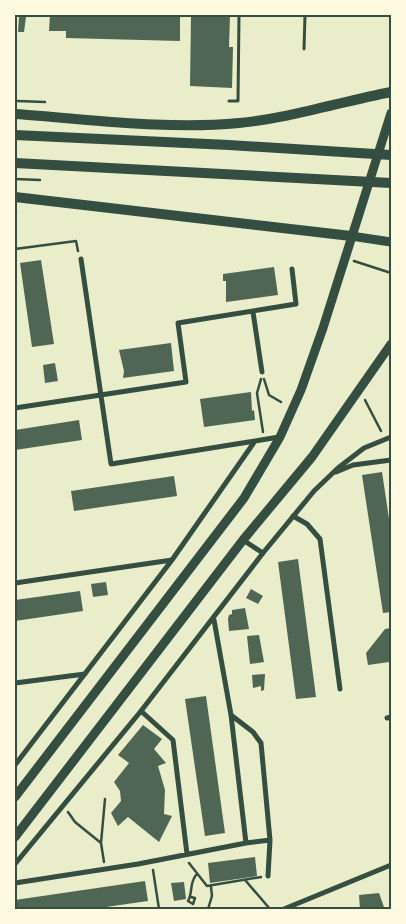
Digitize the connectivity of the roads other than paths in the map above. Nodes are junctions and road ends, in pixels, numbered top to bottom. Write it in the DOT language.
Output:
graph roads {
  1 [pos="239,15"];
  2 [pos="305,15"];
  3 [pos="304,49"];
  4 [pos="391,92"];
  5 [pos="229,101"];
  6 [pos="391,113"];
  7 [pos="15,114"];
  8 [pos="15,135"];
  9 [pos="391,155"];
  10 [pos="15,164"];
  11 [pos="391,183"];
  12 [pos="15,197"];
  13 [pos="352,233"];
  14 [pos="391,242"];
  15 [pos="81,259"];
  16 [pos="292,269"];
  17 [pos="253,312"];
  18 [pos="391,344"];
  19 [pos="262,372"];
  20 [pos="101,396"];
  21 [pos="15,408"];
  22 [pos="280,437"];
  23 [pos="391,437"];
  24 [pos="255,441"];
  25 [pos="391,460"];
  26 [pos="333,473"];
  27 [pos="293,516"];
  28 [pos="243,540"];
  29 [pos="263,553"];
  30 [pos="172,560"];
  31 [pos="15,582"];
  32 [pos="214,620"];
  33 [pos="85,674"];
  34 [pos="15,683"];
  35 [pos="340,689"];
  36 [pos="142,711"];
  37 [pos="231,715"];
  38 [pos="15,765"];
  39 [pos="15,797"];
  40 [pos="15,837"];
  41 [pos="270,840"];
  42 [pos="246,844"];
  43 [pos="187,854"];
  44 [pos="15,864"];
  45 [pos="391,865"];
  46 [pos="268,876"];
  47 [pos="15,884"];
  48 [pos="286,909"];
  1 -- 5 [label="lane"];
  2 -- 3 [label="lane"];
  4 -- 7 [label="main road"];
  6 -- 13 [label="main road"];
  8 -- 9 [label="main road"];
  10 -- 11 [label="main road"];
  12 -- 13 [label="main road"];
  13 -- 14 [label="main road"];
  13 -- 22 [label="main road"];
  15 -- 20 [label="street"];
  16 -- 17 [label="street"];
  17 -- 19 [label="street"];
  17 -- 20 [label="street"];
  18 -- 28 [label="main road"];
  20 -- 21 [label="street"];
  20 -- 24 [label="street"];
  22 -- 24 [label="street"];
  22 -- 39 [label="main road"];
  23 -- 26 [label="street"];
  24 -- 30 [label="street"];
  25 -- 26 [label="street"];
  26 -- 27 [label="street"];
  27 -- 29 [label="street"];
  27 -- 35 [label="street"];
  28 -- 29 [label="street"];
  28 -- 40 [label="main road"];
  29 -- 32 [label="street"];
  30 -- 31 [label="street"];
  30 -- 33 [label="street"];
  32 -- 36 [label="street"];
  32 -- 37 [label="street"];
  33 -- 34 [label="street"];
  33 -- 38 [label="street"];
  36 -- 43 [label="street"];
  36 -- 44 [label="street"];
  37 -- 41 [label="street"];
  37 -- 42 [label="street"];
  41 -- 42 [label="street"];
  41 -- 46 [label="street"];
  42 -- 43 [label="street"];
  43 -- 47 [label="street"];
  45 -- 48 [label="street"];
}
